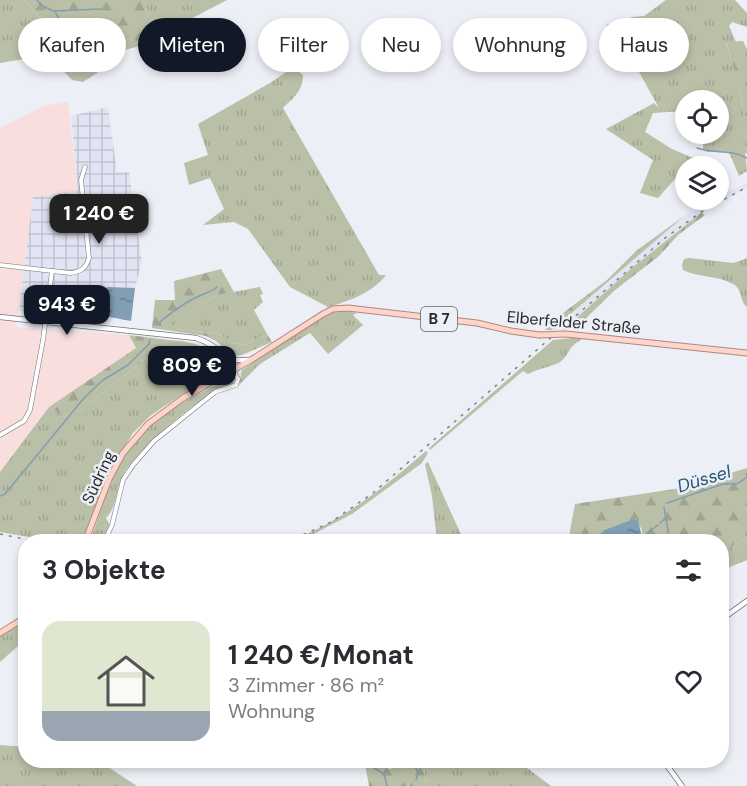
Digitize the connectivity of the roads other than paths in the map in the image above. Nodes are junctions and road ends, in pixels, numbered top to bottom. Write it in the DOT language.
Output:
graph roads {
  1 [pos="85,167"];
  2 [pos="0,265"];
  3 [pos="52,271"];
  4 [pos="0,317"];
  5 [pos="46,322"];
  6 [pos="747,353"];
  7 [pos="224,354"];
  8 [pos="251,360"];
  9 [pos="233,370"];
  10 [pos="0,435"];
  11 [pos="88,534"];
  12 [pos="108,534"];
  13 [pos="747,602"];
  14 [pos="729,614"];
  15 [pos="18,622"];
  16 [pos="0,633"];
  17 [pos="669,768"];
  18 [pos="682,786"];
  1 -- 3 [label="street"];
  2 -- 3 [label="street"];
  3 -- 5 [label="street"];
  4 -- 5 [label="street"];
  5 -- 7 [label="street"];
  5 -- 10 [label="street"];
  6 -- 8 [label="main road, Elberfelder Straße / B 7, bridge"];
  7 -- 8 [label="street"];
  7 -- 9 [label="street"];
  8 -- 9 [label="main road, Elberfelder Straße / B 7"];
  9 -- 11 [label="main road, Südring / B 7"];
  9 -- 12 [label="street"];
  13 -- 14 [label="street"];
  15 -- 16 [label="main road"];
  17 -- 18 [label="street"];
}
